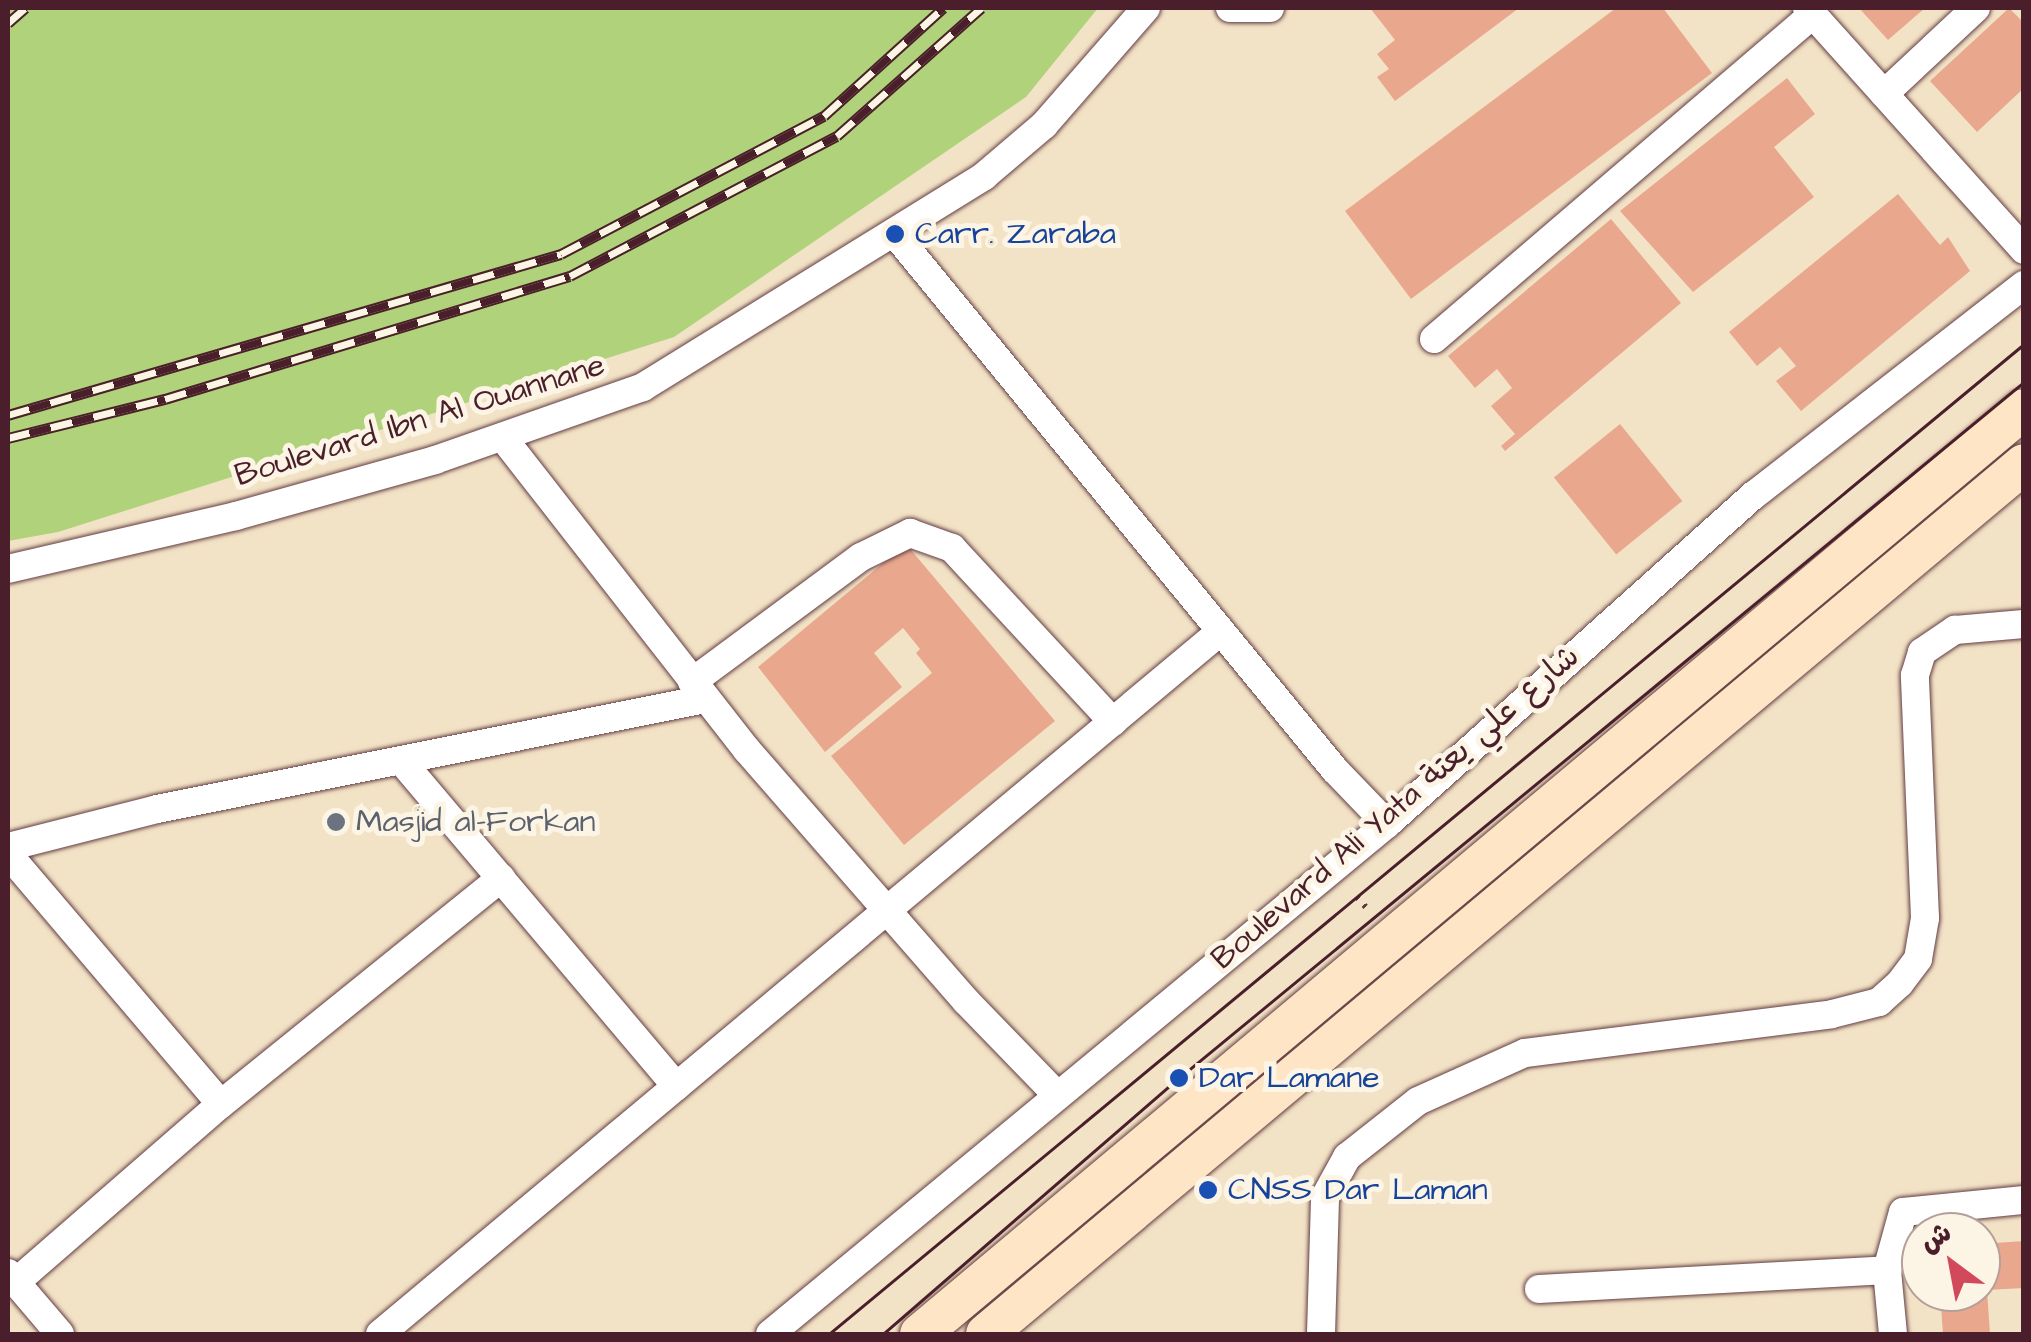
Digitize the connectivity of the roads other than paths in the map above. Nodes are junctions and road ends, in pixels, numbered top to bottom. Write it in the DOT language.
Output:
graph roads {
  1 [pos="1146,8"];
  2 [pos="1230,8"];
  3 [pos="1270,8"];
  4 [pos="1976,8"];
  5 [pos="1810,11"];
  6 [pos="1884,94"];
  7 [pos="896,234"];
  8 [pos="2024,250"];
  9 [pos="2024,285"];
  10 [pos="1434,338"];
  11 [pos="2024,409"];
  12 [pos="504,439"];
  13 [pos="2024,464"];
  14 [pos="8,569"];
  15 [pos="2024,624"];
  16 [pos="1221,631"];
  17 [pos="698,691"];
  18 [pos="1112,722"];
  19 [pos="404,764"];
  20 [pos="1386,824"];
  21 [pos="8,847"];
  22 [pos="8,854"];
  23 [pos="501,878"];
  24 [pos="889,915"];
  25 [pos="676,1086"];
  26 [pos="1056,1094"];
  27 [pos="220,1104"];
  28 [pos="2024,1200"];
  29 [pos="1887,1270"];
  30 [pos="12,1278"];
  31 [pos="1538,1289"];
  32 [pos="1038,1290"];
  33 [pos="60,1334"];
  34 [pos="380,1334"];
  35 [pos="770,1334"];
  36 [pos="920,1334"];
  37 [pos="986,1334"];
  38 [pos="1037,1334"];
  39 [pos="1321,1334"];
  40 [pos="1892,1334"];
  1 -- 7 [label="street, Boulevard Ibn Al Ouannane"];
  2 -- 3 [label="street"];
  4 -- 6 [label="street"];
  5 -- 6 [label="street"];
  5 -- 10 [label="street"];
  6 -- 8 [label="street"];
  7 -- 12 [label="street, Boulevard Ibn Al Ouannane"];
  7 -- 16 [label="street"];
  9 -- 20 [label="street, Boulevard Ali Yata شارع علي يعتة"];
  11 -- 36 [label="main road"];
  12 -- 14 [label="street, Boulevard Ibn Al Ouannane"];
  12 -- 17 [label="street"];
  13 -- 32 [label="main road"];
  15 -- 39 [label="street"];
  16 -- 18 [label="street"];
  16 -- 20 [label="street"];
  17 -- 18 [label="street"];
  17 -- 19 [label="street"];
  17 -- 24 [label="street"];
  18 -- 24 [label="street"];
  19 -- 21 [label="street"];
  19 -- 23 [label="street"];
  20 -- 26 [label="street, Boulevard Ali Yata شارع علي يعتة"];
  22 -- 27 [label="street"];
  23 -- 25 [label="street"];
  23 -- 27 [label="street"];
  24 -- 25 [label="street"];
  24 -- 26 [label="street"];
  25 -- 34 [label="street"];
  26 -- 35 [label="street, Boulevard Ali Yata شارع علي يعتة"];
  27 -- 30 [label="street"];
  28 -- 29 [label="street"];
  29 -- 31 [label="street"];
  29 -- 40 [label="street"];
  30 -- 33 [label="street"];
  32 -- 37 [label="main road"];
  32 -- 38 [label="main road"];
}
